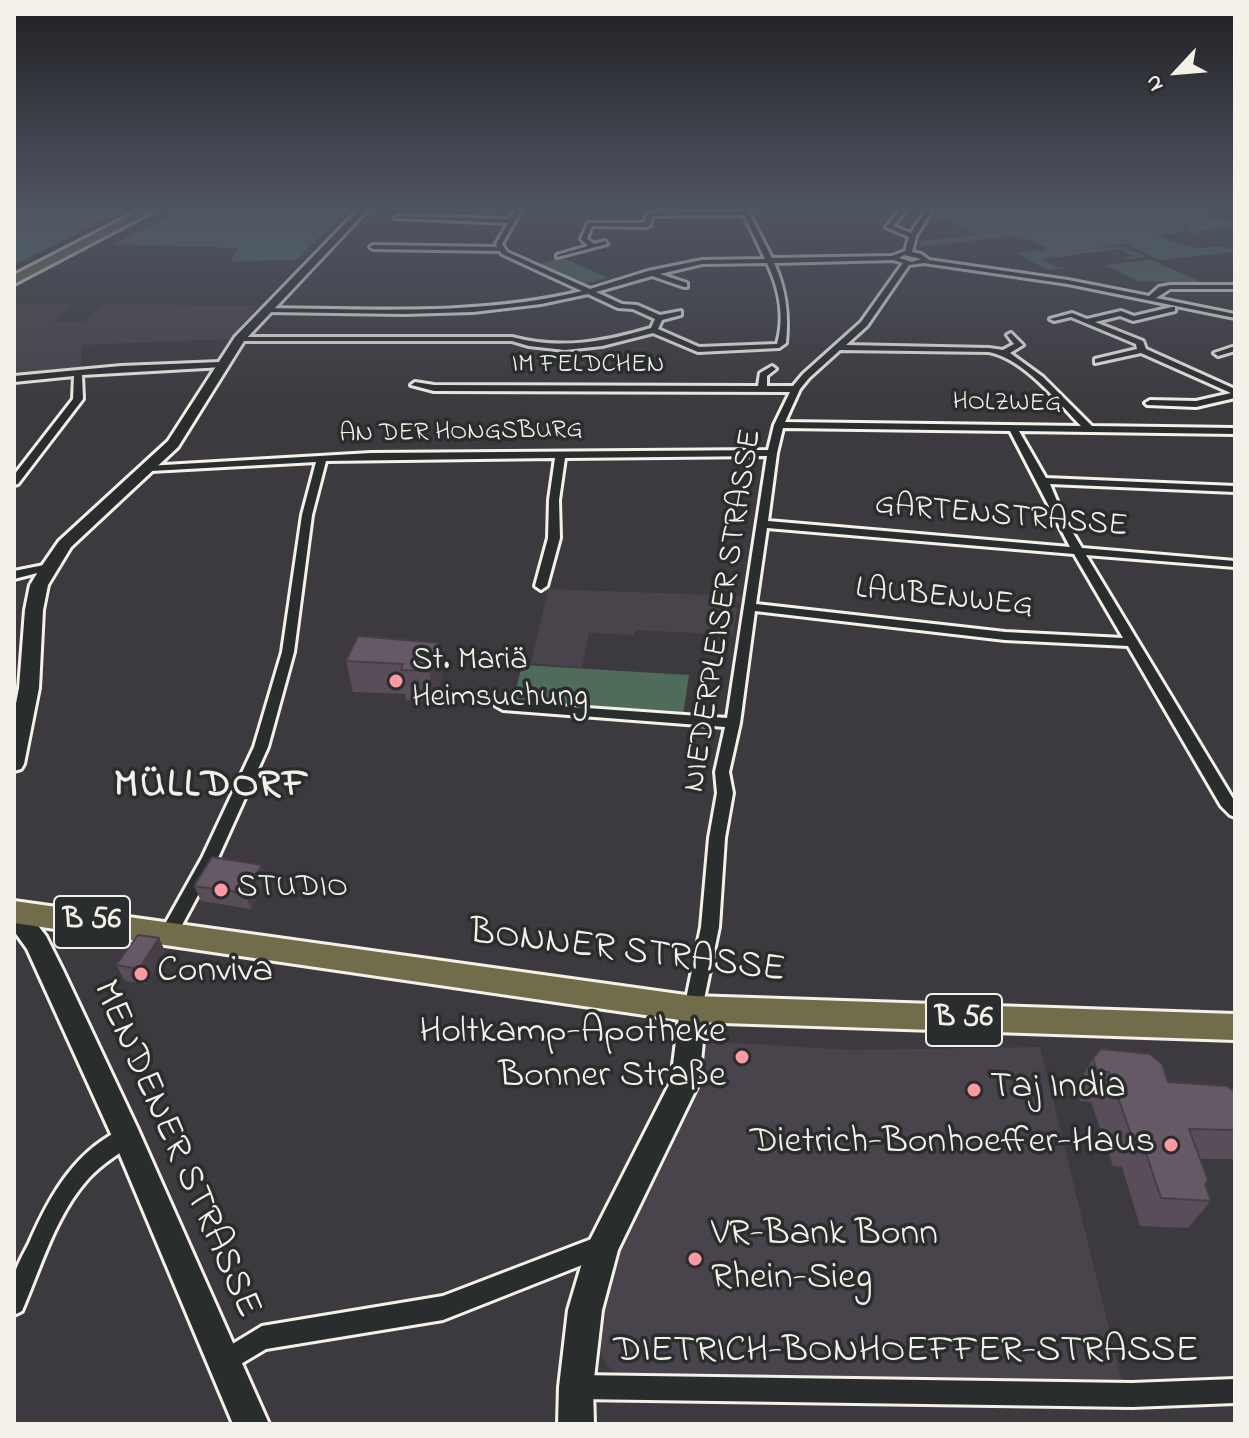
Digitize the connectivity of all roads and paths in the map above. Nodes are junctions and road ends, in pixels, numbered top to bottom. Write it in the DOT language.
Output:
graph roads {
  1 [pos="301,274"];
  2 [pos="550,274"];
  3 [pos="647,274"];
  4 [pos="654,274"];
  5 [pos="776,274"];
  6 [pos="899,274"];
  7 [pos="1005,274"];
  8 [pos="684,285"];
  9 [pos="1235,287"];
  10 [pos="590,291"];
  11 [pos="1151,298"];
  12 [pos="1172,309"];
  13 [pos="266,310"];
  14 [pos="678,313"];
  15 [pos="1235,316"];
  16 [pos="659,318"];
  17 [pos="1054,319"];
  18 [pos="1087,321"];
  19 [pos="654,330"];
  20 [pos="1011,335"];
  21 [pos="239,339"];
  22 [pos="839,347"];
  23 [pos="1235,348"];
  24 [pos="1142,350"];
  25 [pos="1004,353"];
  26 [pos="1218,353"];
  27 [pos="1098,361"];
  28 [pos="220,365"];
  29 [pos="772,369"];
  30 [pos="78,373"];
  31 [pos="14,379"];
  32 [pos="415,385"];
  33 [pos="762,389"];
  34 [pos="796,389"];
  35 [pos="1235,394"];
  36 [pos="1150,403"];
  37 [pos="779,425"];
  38 [pos="1013,428"];
  39 [pos="1088,428"];
  40 [pos="1235,431"];
  41 [pos="772,453"];
  42 [pos="560,455"];
  43 [pos="322,458"];
  44 [pos="151,468"];
  45 [pos="1043,481"];
  46 [pos="14,482"];
  47 [pos="1235,489"];
  48 [pos="763,524"];
  49 [pos="1081,552"];
  50 [pos="1235,564"];
  51 [pos="49,567"];
  52 [pos="14,575"];
  53 [pos="541,586"];
  54 [pos="750,607"];
  55 [pos="1132,642"];
  56 [pos="503,706"];
  57 [pos="733,723"];
  58 [pos="14,764"];
  59 [pos="1235,811"];
  60 [pos="14,912"];
  61 [pos="169,933"];
  62 [pos="693,1009"];
  63 [pos="1235,1027"];
  64 [pos="127,1137"];
  65 [pos="603,1246"];
  66 [pos="14,1303"];
  67 [pos="224,1362"];
  68 [pos="576,1387"];
  69 [pos="1235,1391"];
  70 [pos="251,1424"];
  71 [pos="576,1424"];
  1 -- 13 [label="street"];
  2 -- 10 [label="street"];
  3 -- 10 [label="street"];
  4 -- 8 [label="street"];
  5 -- 19 [label="street"];
  6 -- 22 [label="street, NIEDERPLEISER STRASSE"];
  7 -- 11 [label="street"];
  9 -- 11 [label="street"];
  10 -- 13 [label="street"];
  10 -- 16 [label="street"];
  11 -- 15 [label="street"];
  12 -- 18 [label="street"];
  13 -- 21 [label="street"];
  14 -- 16 [label="street"];
  16 -- 19 [label="street"];
  17 -- 18 [label="street"];
  18 -- 24 [label="street"];
  19 -- 21 [label="street"];
  20 -- 25 [label="street"];
  21 -- 28 [label="street"];
  22 -- 25 [label="street"];
  22 -- 34 [label="street, NIEDERPLEISER STRASSE"];
  23 -- 26 [label="street"];
  24 -- 27 [label="street"];
  24 -- 35 [label="street"];
  25 -- 39 [label="street"];
  28 -- 30 [label="street"];
  28 -- 44 [label="street"];
  29 -- 33 [label="street"];
  30 -- 31 [label="street"];
  30 -- 46 [label="street"];
  32 -- 33 [label="street, IM FELDCHEN"];
  33 -- 34 [label="street, IM FELDCHEN"];
  34 -- 37 [label="street, NIEDERPLEISER STRASSE"];
  35 -- 36 [label="street"];
  37 -- 38 [label="street, HOLZWEG"];
  37 -- 41 [label="street, NIEDERPLEISER STRASSE"];
  38 -- 39 [label="street, HOLZWEG"];
  38 -- 45 [label="street"];
  39 -- 40 [label="street, HOLZWEG"];
  41 -- 42 [label="street, AN DER HONGSBURG"];
  41 -- 48 [label="street, NIEDERPLEISER STRASSE"];
  42 -- 43 [label="street, AN DER HONGSBURG"];
  42 -- 53 [label="street"];
  43 -- 44 [label="street, AN DER HONGSBURG"];
  43 -- 61 [label="street"];
  44 -- 51 [label="street"];
  45 -- 47 [label="street"];
  45 -- 49 [label="street"];
  48 -- 49 [label="street, GARTENSTRASSE"];
  48 -- 54 [label="street, NIEDERPLEISER STRASSE"];
  49 -- 50 [label="street, GARTENSTRASSE"];
  49 -- 55 [label="street"];
  51 -- 52 [label="street"];
  51 -- 58 [label="street"];
  54 -- 55 [label="street, LAUBENWEG"];
  54 -- 57 [label="street, NIEDERPLEISER STRASSE"];
  55 -- 59 [label="street"];
  56 -- 57 [label="street"];
  57 -- 62 [label="street, NIEDERPLEISER STRASSE"];
  60 -- 61 [label="main road, BONNER STRASSE / B 56"];
  60 -- 64 [label="street, MENDENER STRASSE"];
  61 -- 62 [label="main road, BONNER STRASSE / B 56"];
  62 -- 63 [label="main road, BONNER STRASSE / B 56"];
  62 -- 65 [label="street"];
  64 -- 66 [label="street"];
  64 -- 67 [label="street, MENDENER STRASSE"];
  65 -- 67 [label="street"];
  65 -- 68 [label="street"];
  67 -- 70 [label="street, MENDENER STRASSE"];
  68 -- 69 [label="street, DIETRICH-BONHOEFFER-STRASSE"];
  68 -- 71 [label="street"];
}
